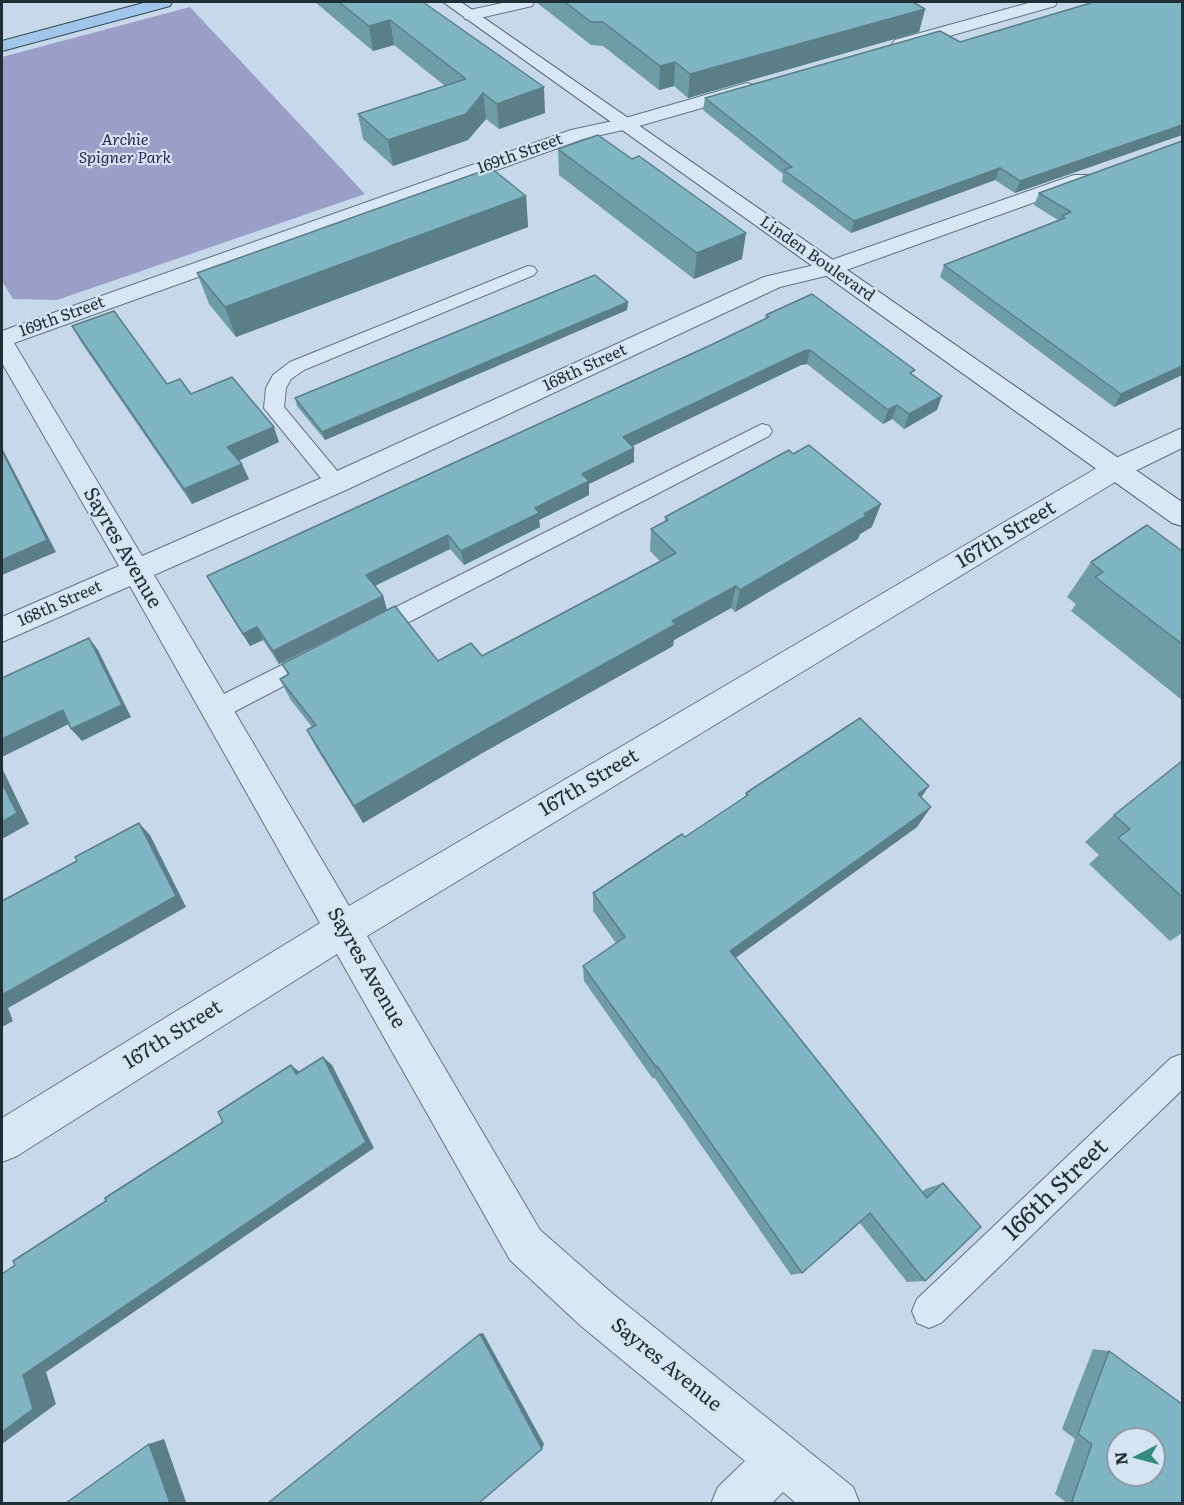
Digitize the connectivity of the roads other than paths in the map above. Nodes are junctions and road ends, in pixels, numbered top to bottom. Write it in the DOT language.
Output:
graph roads {
  1 [pos="164,2"];
  2 [pos="451,2"];
  3 [pos="526,2"];
  4 [pos="1049,2"];
  5 [pos="471,15"];
  6 [pos="2,46"];
  7 [pos="877,51"];
  8 [pos="763,84"];
  9 [pos="625,124"];
  10 [pos="1106,170"];
  11 [pos="830,268"];
  12 [pos="528,271"];
  13 [pos="2,339"];
  14 [pos="2,344"];
  15 [pos="762,431"];
  16 [pos="1182,437"];
  17 [pos="1116,469"];
  18 [pos="336,483"];
  19 [pos="1182,516"];
  20 [pos="136,570"];
  21 [pos="2,630"];
  22 [pos="353,640"];
  23 [pos="332,650"];
  24 [pos="217,709"];
  25 [pos="344,929"];
  26 [pos="1182,1068"];
  27 [pos="2,1141"];
  28 [pos="929,1311"];
  29 [pos="783,1458"];
  30 [pos="735,1503"];
  31 [pos="836,1503"];
  1 -- 6 [label="main road"];
  2 -- 5 [label="street, Linden Boulevard"];
  3 -- 5 [label="street"];
  4 -- 7 [label="street"];
  5 -- 9 [label="street, Linden Boulevard"];
  8 -- 9 [label="street, 169th Street"];
  9 -- 11 [label="street, Linden Boulevard"];
  9 -- 13 [label="street, 169th Street"];
  10 -- 11 [label="street, 168th Street"];
  11 -- 17 [label="street, Linden Boulevard"];
  11 -- 18 [label="street, 168th Street"];
  12 -- 18 [label="lane"];
  14 -- 20 [label="street, Sayres Avenue"];
  15 -- 22 [label="lane"];
  16 -- 17 [label="street, 167th Street"];
  17 -- 19 [label="street, Linden Boulevard"];
  17 -- 25 [label="street, 167th Street"];
  18 -- 20 [label="street, 168th Street"];
  20 -- 21 [label="street, 168th Street"];
  20 -- 24 [label="street, Sayres Avenue"];
  23 -- 24 [label="lane"];
  24 -- 25 [label="street, Sayres Avenue"];
  25 -- 27 [label="street, 167th Street"];
  25 -- 29 [label="street, Sayres Avenue"];
  26 -- 28 [label="lane, 166th Street"];
  29 -- 30 [label="street"];
  29 -- 31 [label="street, Sayres Avenue"];
}
